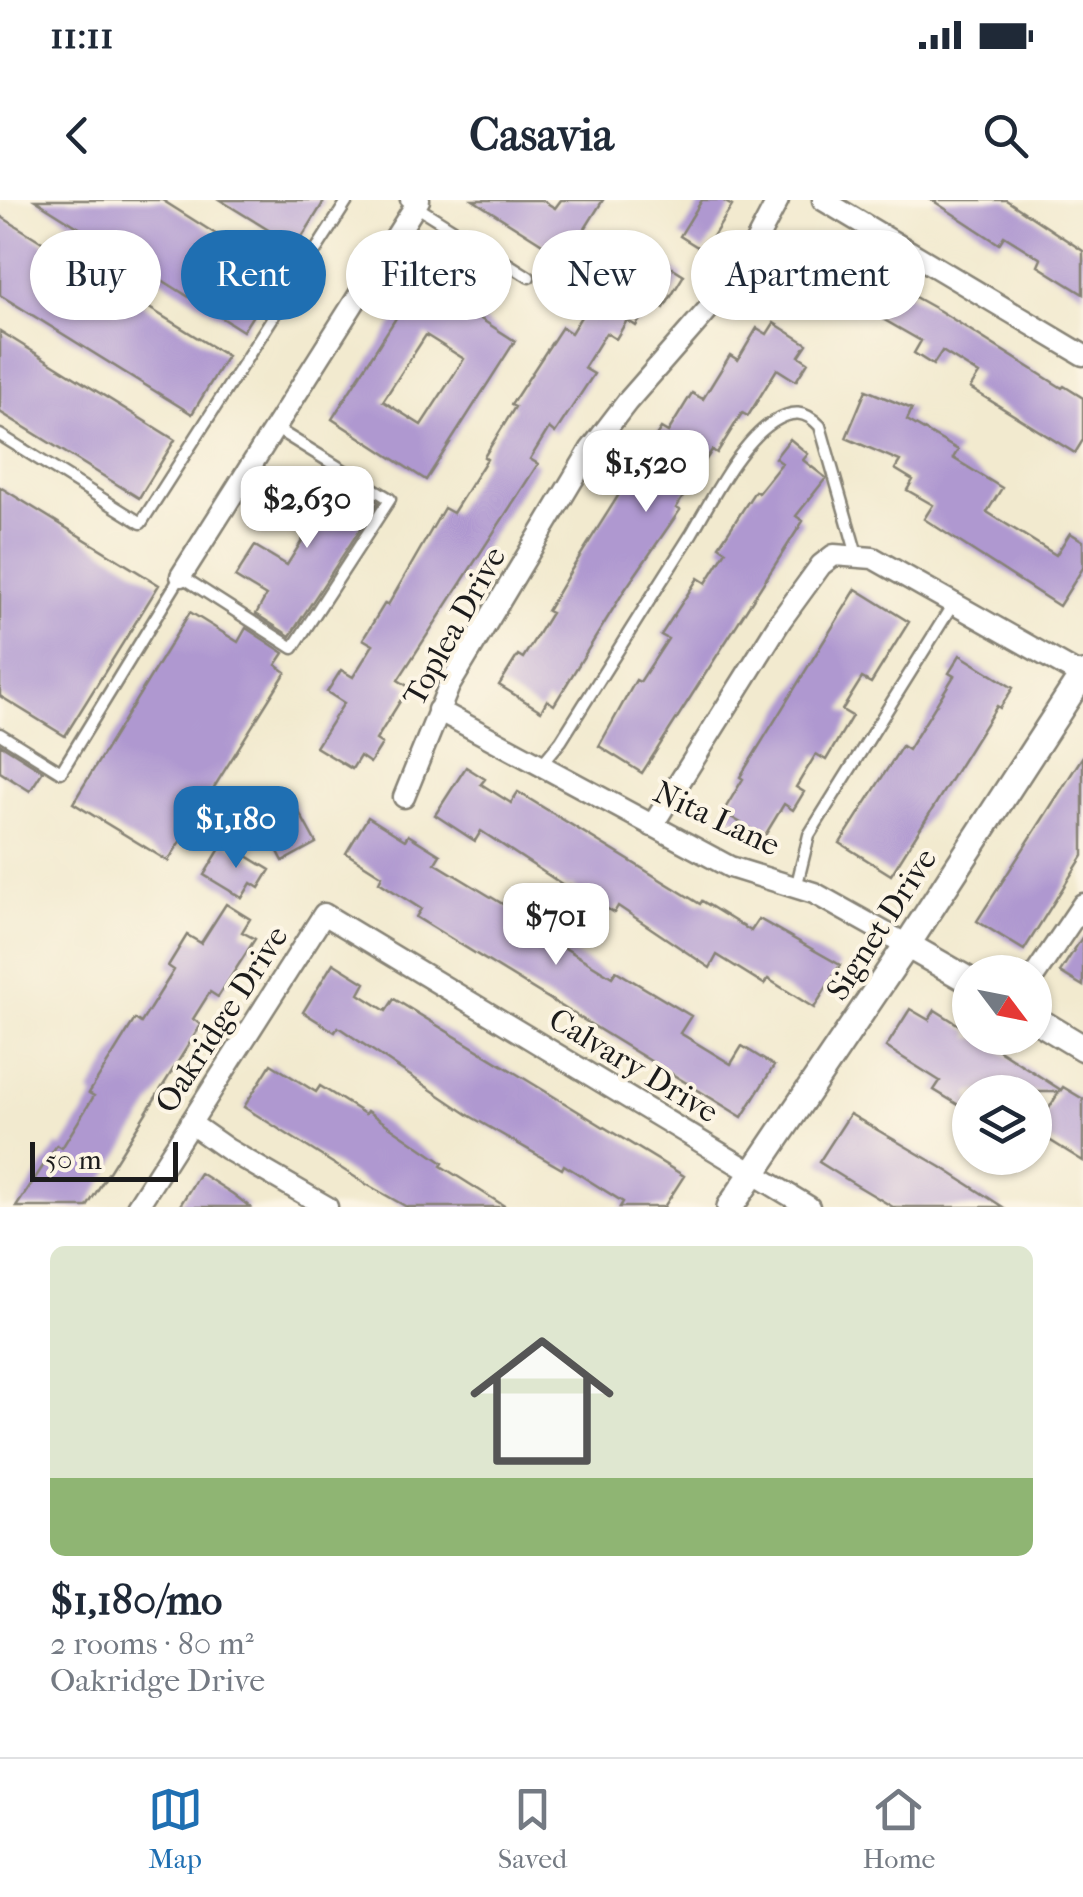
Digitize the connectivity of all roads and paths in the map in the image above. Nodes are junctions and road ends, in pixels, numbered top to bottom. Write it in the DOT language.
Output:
graph roads {
  1 [pos="348,200"];
  2 [pos="778,200"];
  3 [pos="823,200"];
  4 [pos="413,202"];
  5 [pos="530,277"];
  6 [pos="1083,355"];
  7 [pos="275,428"];
  8 [pos="0,434"];
  9 [pos="857,556"];
  10 [pos="181,576"];
  11 [pos="953,604"];
  12 [pos="1082,675"];
  13 [pos="438,710"];
  14 [pos="0,734"];
  15 [pos="540,765"];
  16 [pos="404,797"];
  17 [pos="652,826"];
  18 [pos="796,888"];
  19 [pos="1083,904"];
  20 [pos="324,914"];
  21 [pos="906,945"];
  22 [pos="1049,955"];
  23 [pos="952,971"];
  24 [pos="1052,1029"];
  25 [pos="1083,1048"];
  26 [pos="190,1123"];
  27 [pos="754,1172"];
  28 [pos="137,1207"];
  29 [pos="327,1207"];
  30 [pos="730,1207"];
  31 [pos="809,1207"];
  1 -- 8 [label="lane"];
  2 -- 13 [label="street, Toplea Drive"];
  3 -- 6 [label="street"];
  4 -- 5 [label="lane"];
  4 -- 7 [label="street"];
  7 -- 10 [label="street"];
  7 -- 10 [label="lane"];
  9 -- 11 [label="street"];
  9 -- 15 [label="lane"];
  9 -- 17 [label="street"];
  10 -- 14 [label="lane"];
  11 -- 12 [label="street"];
  11 -- 18 [label="lane"];
  12 -- 21 [label="street, Signet Drive"];
  13 -- 15 [label="street, Nita Lane"];
  13 -- 16 [label="street, Toplea Drive"];
  15 -- 17 [label="street, Nita Lane"];
  17 -- 18 [label="street, Nita Lane"];
  18 -- 21 [label="street, Nita Lane"];
  19 -- 22 [label="street"];
  20 -- 26 [label="street, Oakridge Drive"];
  20 -- 27 [label="street, Calvary Drive"];
  21 -- 23 [label="street, Nita Lane"];
  21 -- 27 [label="street, Signet Drive"];
  24 -- 25 [label="street"];
  26 -- 28 [label="street, Oakridge Drive"];
  26 -- 29 [label="street"];
  27 -- 30 [label="street, Signet Drive"];
  27 -- 31 [label="street, Calvary Drive"];
}
